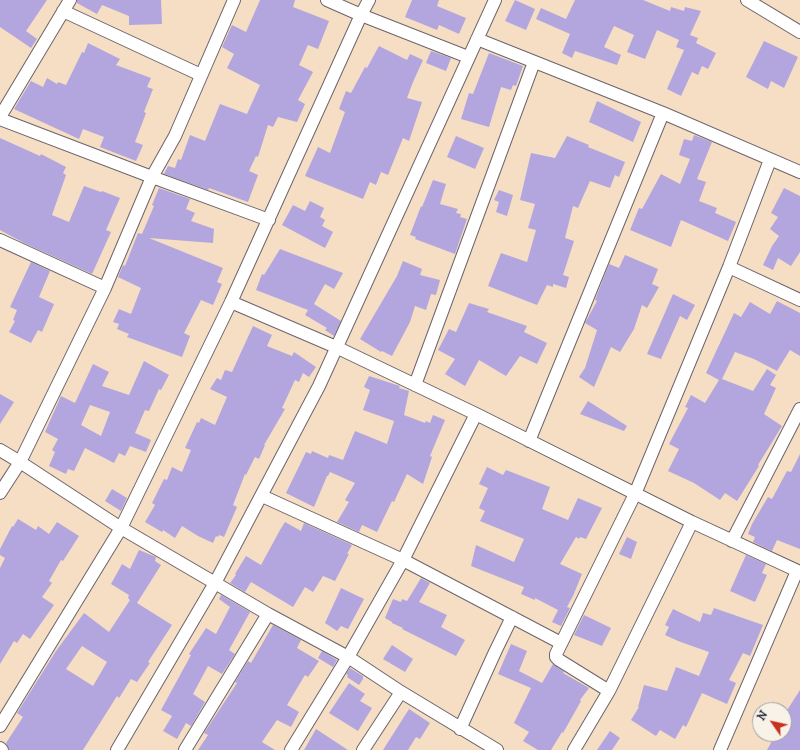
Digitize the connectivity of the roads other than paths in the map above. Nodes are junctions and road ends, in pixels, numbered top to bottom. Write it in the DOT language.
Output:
graph roads {
  1 [pos="70,0"];
  2 [pos="234,0"];
  3 [pos="327,0"];
  4 [pos="369,0"];
  5 [pos="495,0"];
  6 [pos="753,1"];
  7 [pos="63,11"];
  8 [pos="361,15"];
  9 [pos="800,32"];
  10 [pos="478,39"];
  11 [pos="468,57"];
  12 [pos="534,62"];
  13 [pos="201,76"];
  14 [pos="663,113"];
  15 [pos="0,118"];
  16 [pos="770,160"];
  17 [pos="800,172"];
  18 [pos="152,177"];
  19 [pos="269,220"];
  20 [pos="0,240"];
  21 [pos="729,267"];
  22 [pos="105,288"];
  23 [pos="800,300"];
  24 [pos="231,302"];
  25 [pos="336,347"];
  26 [pos="415,385"];
  27 [pos="800,409"];
  28 [pos="476,414"];
  29 [pos="529,441"];
  30 [pos="0,450"];
  31 [pos="20,462"];
  32 [pos="0,493"];
  33 [pos="635,494"];
  34 [pos="262,496"];
  35 [pos="692,522"];
  36 [pos="121,528"];
  37 [pos="732,541"];
  38 [pos="403,560"];
  39 [pos="799,571"];
  40 [pos="215,583"];
  41 [pos="268,614"];
  42 [pos="512,617"];
  43 [pos="561,643"];
  44 [pos="348,657"];
  45 [pos="609,691"];
  46 [pos="401,692"];
  47 [pos="0,726"];
  48 [pos="460,729"];
  49 [pos="477,745"];
  50 [pos="0,748"];
  51 [pos="2,750"];
  52 [pos="118,750"];
  53 [pos="185,750"];
  54 [pos="292,750"];
  55 [pos="364,750"];
  56 [pos="497,750"];
  57 [pos="574,750"];
  58 [pos="720,750"];
  1 -- 7 [label="street"];
  2 -- 13 [label="street"];
  3 -- 8 [label="street"];
  4 -- 8 [label="street"];
  5 -- 10 [label="street"];
  6 -- 9 [label="street"];
  7 -- 13 [label="street"];
  7 -- 15 [label="street"];
  8 -- 11 [label="street"];
  8 -- 19 [label="street"];
  10 -- 11 [label="street"];
  10 -- 12 [label="street"];
  11 -- 25 [label="street"];
  12 -- 14 [label="street"];
  12 -- 26 [label="street"];
  13 -- 18 [label="street"];
  14 -- 16 [label="street"];
  14 -- 29 [label="street"];
  15 -- 18 [label="street"];
  16 -- 17 [label="street"];
  16 -- 21 [label="street"];
  18 -- 19 [label="street"];
  18 -- 22 [label="street"];
  19 -- 24 [label="street"];
  20 -- 22 [label="street"];
  21 -- 23 [label="street"];
  21 -- 33 [label="street"];
  22 -- 31 [label="street"];
  24 -- 25 [label="street"];
  24 -- 36 [label="street"];
  25 -- 26 [label="street"];
  25 -- 34 [label="street"];
  26 -- 28 [label="street"];
  27 -- 37 [label="street"];
  28 -- 29 [label="street"];
  28 -- 38 [label="street"];
  29 -- 33 [label="street"];
  30 -- 31 [label="street"];
  31 -- 32 [label="street"];
  31 -- 36 [label="street"];
  33 -- 35 [label="street"];
  33 -- 43 [label="street"];
  34 -- 38 [label="street"];
  34 -- 40 [label="street"];
  35 -- 37 [label="street"];
  35 -- 45 [label="street"];
  36 -- 40 [label="street"];
  36 -- 47 [label="street"];
  37 -- 39 [label="street"];
  38 -- 42 [label="street"];
  38 -- 44 [label="street"];
  39 -- 58 [label="street"];
  40 -- 41 [label="street"];
  40 -- 52 [label="street"];
  41 -- 44 [label="street"];
  41 -- 53 [label="street"];
  42 -- 43 [label="street"];
  42 -- 48 [label="street"];
  43 -- 45 [label="street"];
  44 -- 46 [label="street"];
  44 -- 54 [label="street"];
  45 -- 57 [label="street"];
  46 -- 48 [label="street"];
  46 -- 55 [label="street"];
  48 -- 49 [label="street"];
  49 -- 56 [label="street"];
  50 -- 51 [label="street"];
}
